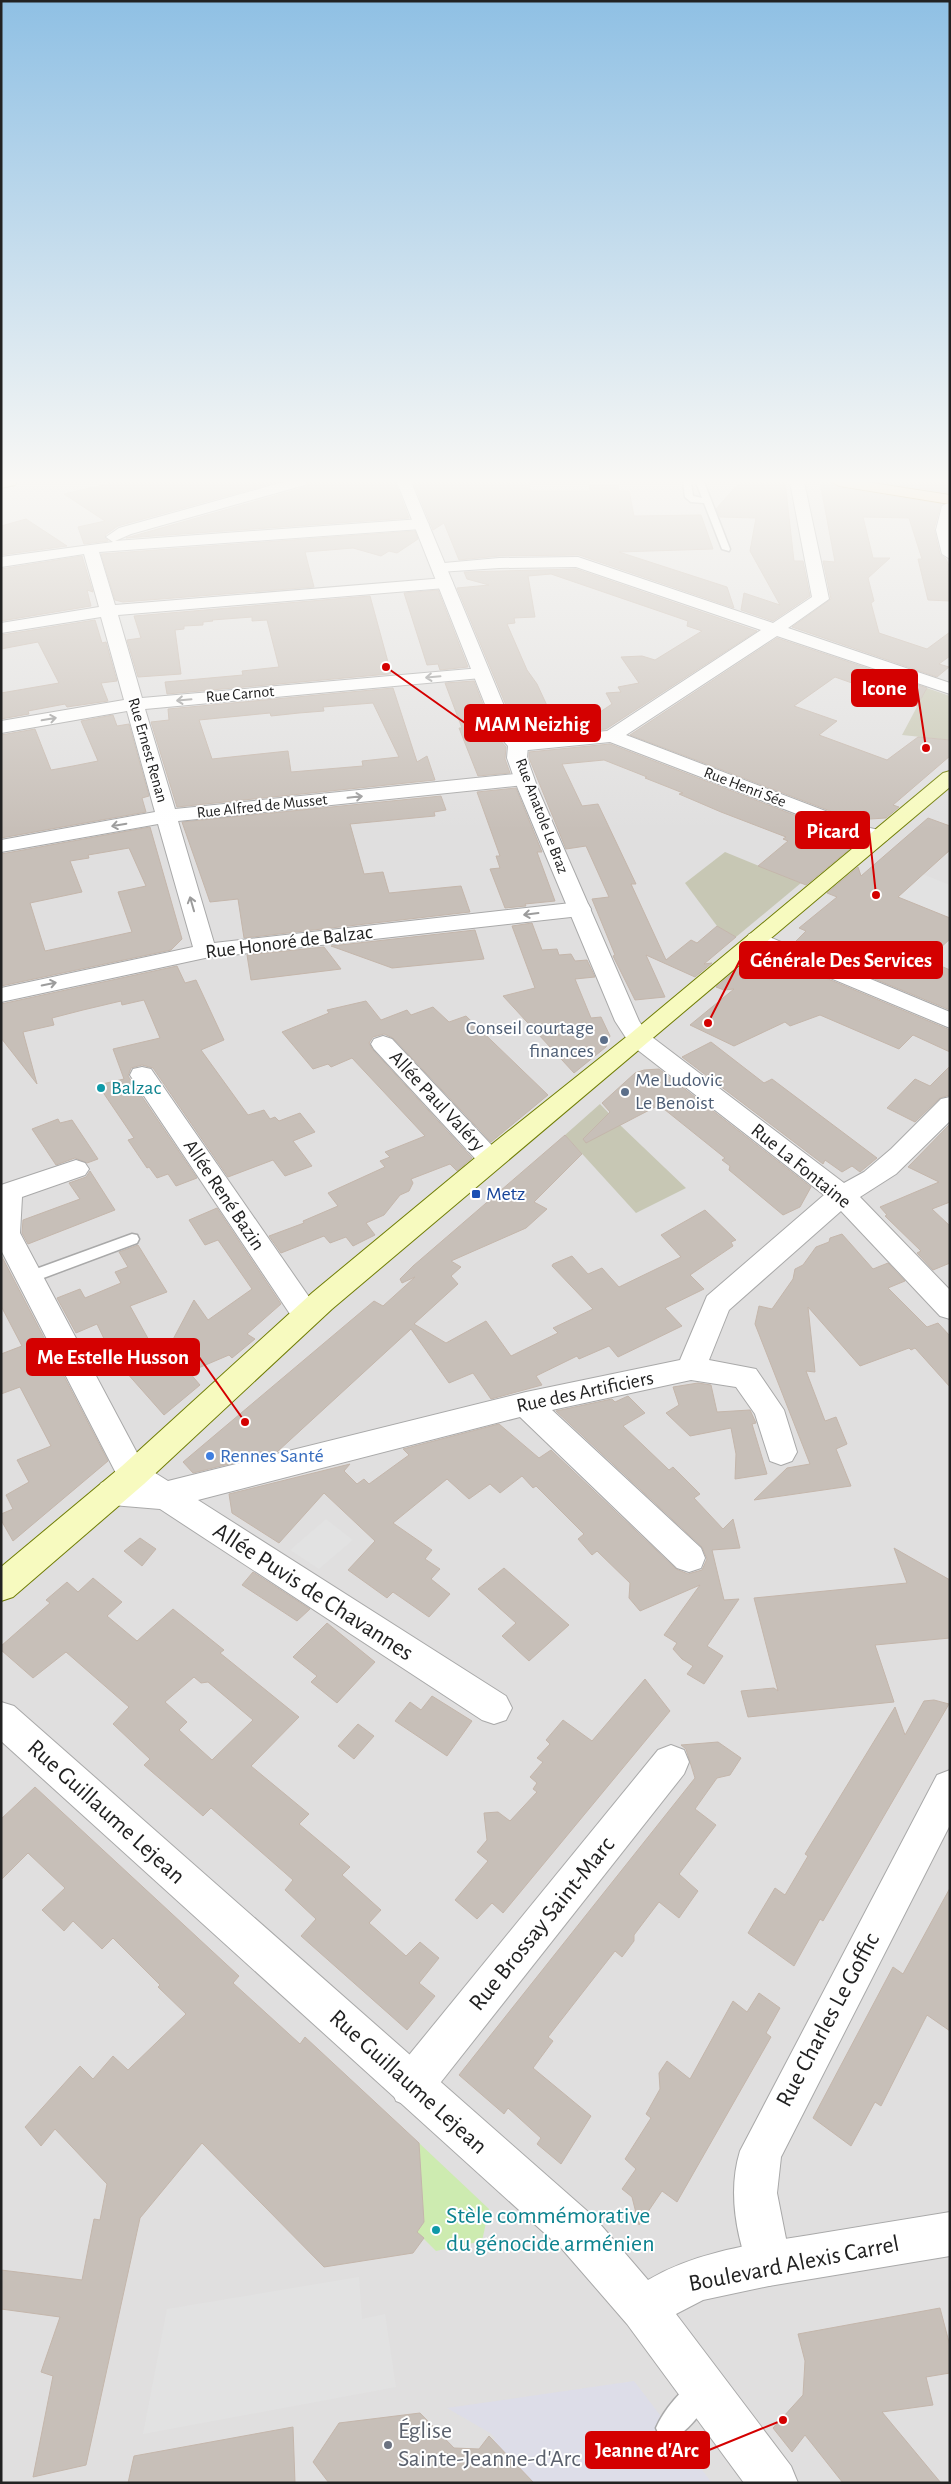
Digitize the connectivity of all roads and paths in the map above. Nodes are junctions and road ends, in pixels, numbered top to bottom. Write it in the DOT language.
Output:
graph roads {
  1 [pos="104,598"];
  2 [pos="229,598"];
  3 [pos="451,598"];
  4 [pos="684,598"];
  5 [pos="821,598"];
  6 [pos="108,611"];
  7 [pos="1,628"];
  8 [pos="776,629"];
  9 [pos="481,673"];
  10 [pos="950,688"];
  11 [pos="134,704"];
  12 [pos="1,728"];
  13 [pos="612,736"];
  14 [pos="518,744"];
  15 [pos="950,777"];
  16 [pos="524,779"];
  17 [pos="167,816"];
  18 [pos="880,836"];
  19 [pos="1,846"];
  20 [pos="580,909"];
  21 [pos="758,939"];
  22 [pos="205,951"];
  23 [pos="1,995"];
  24 [pos="950,1021"];
  25 [pos="639,1039"];
  26 [pos="383,1044"];
  27 [pos="142,1075"];
  28 [pos="950,1105"];
  29 [pos="490,1159"];
  30 [pos="76,1169"];
  31 [pos="842,1195"];
  32 [pos="132,1239"];
  33 [pos="30,1277"];
  34 [pos="950,1308"];
  35 [pos="306,1315"];
  36 [pos="691,1369"];
  37 [pos="526,1404"];
  38 [pos="781,1452"];
  39 [pos="122,1484"];
  40 [pos="162,1496"];
  41 [pos="689,1558"];
  42 [pos="1,1587"];
  43 [pos="494,1708"];
  44 [pos="1,1718"];
  45 [pos="671,1762"];
  46 [pos="950,1787"];
  47 [pos="411,2086"];
  48 [pos="950,2234"];
  49 [pos="769,2264"];
  50 [pos="643,2308"];
  51 [pos="703,2389"];
  52 [pos="669,2428"];
  53 [pos="774,2483"];
  1 -- 6 [label="street, Rue Ernest Renan"];
  2 -- 6 [label="street"];
  3 -- 9 [label="street, Rue Anatole Le Braz"];
  4 -- 8 [label="street"];
  5 -- 8 [label="street"];
  6 -- 7 [label="street"];
  6 -- 11 [label="street, Rue Ernest Renan"];
  8 -- 10 [label="street"];
  8 -- 13 [label="street"];
  9 -- 11 [label="street, Rue Carnot, one-way"];
  9 -- 14 [label="street, Rue Anatole Le Braz"];
  12 -- 11 [label="street, Rue Carnot, one-way"];
  11 -- 17 [label="street, Rue Ernest Renan"];
  13 -- 14 [label="street"];
  13 -- 18 [label="street, Rue Henri Sée"];
  14 -- 16 [label="street, Rue Anatole Le Braz"];
  15 -- 18 [label="main road"];
  17 -- 16 [label="street, Rue Alfred de Musset, one-way"];
  16 -- 20 [label="street, Rue Anatole Le Braz"];
  17 -- 19 [label="street, Rue Alfred de Musset, one-way"];
  22 -- 17 [label="street, Rue Ernest Renan, one-way"];
  18 -- 21 [label="main road"];
  20 -- 22 [label="street, Rue Honoré de Balzac, one-way"];
  20 -- 25 [label="street, Rue Anatole Le Braz"];
  21 -- 24 [label="street"];
  21 -- 25 [label="main road"];
  23 -- 22 [label="street, Rue Honoré de Balzac, one-way"];
  25 -- 29 [label="main road"];
  25 -- 31 [label="street, Rue La Fontaine"];
  26 -- 29 [label="street, Allée Paul Valéry"];
  27 -- 35 [label="street, Allée René Bazin"];
  28 -- 31 [label="street"];
  29 -- 35 [label="main road"];
  30 -- 33 [label="street"];
  31 -- 34 [label="street, Rue La Fontaine"];
  31 -- 36 [label="street"];
  32 -- 33 [label="lane"];
  33 -- 39 [label="street"];
  35 -- 39 [label="main road"];
  36 -- 37 [label="street, Rue des Artificiers"];
  36 -- 38 [label="street"];
  37 -- 40 [label="street, Rue des Artificiers"];
  37 -- 41 [label="street"];
  39 -- 40 [label="street, Allée Puvis de Chavannes"];
  39 -- 42 [label="main road"];
  40 -- 43 [label="street, Allée Puvis de Chavannes"];
  44 -- 47 [label="street, Rue Guillaume Lejean"];
  45 -- 47 [label="street, Rue Brossay Saint-Marc"];
  46 -- 49 [label="street, Rue Charles Le Goffic"];
  47 -- 50 [label="street, Rue Guillaume Lejean"];
  48 -- 49 [label="street, Boulevard Alexis Carrel"];
  49 -- 50 [label="street, Boulevard Alexis Carrel"];
  50 -- 51 [label="street, Rue Guillaume Lejean"];
  51 -- 52 [label="lane"];
  51 -- 53 [label="street, Rue Guillaume Lejean"];
}
